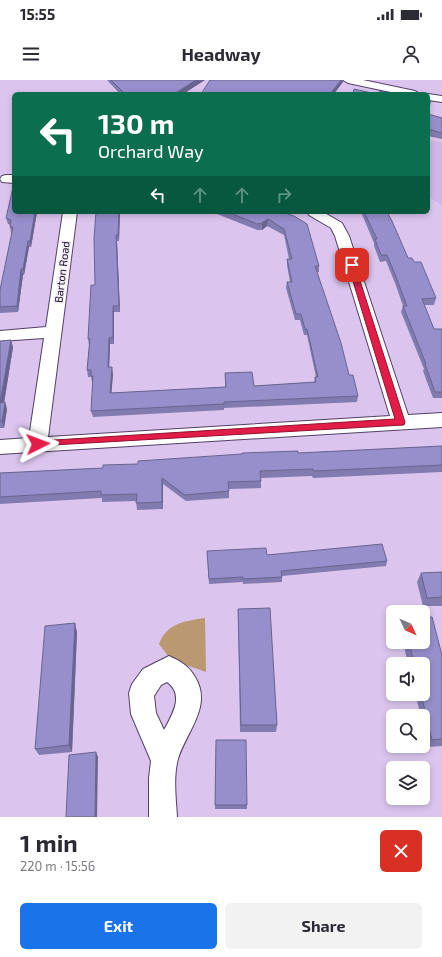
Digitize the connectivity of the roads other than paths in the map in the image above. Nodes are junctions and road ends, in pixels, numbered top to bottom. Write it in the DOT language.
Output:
graph roads {
  1 [pos="348,80"];
  2 [pos="405,92"];
  3 [pos="430,97"];
  4 [pos="442,99"];
  5 [pos="70,214"];
  6 [pos="317,214"];
  7 [pos="54,332"];
  8 [pos="0,336"];
  9 [pos="442,420"];
  10 [pos="401,422"];
  11 [pos="38,444"];
  12 [pos="0,446"];
  13 [pos="164,760"];
  14 [pos="163,817"];
  1 -- 2 [label="street"];
  3 -- 4 [label="street"];
  5 -- 7 [label="street, Barton Road"];
  6 -- 10 [label="street"];
  7 -- 8 [label="street"];
  7 -- 11 [label="street, Barton Road"];
  9 -- 10 [label="street"];
  10 -- 11 [label="street"];
  11 -- 12 [label="street"];
  13 -- 14 [label="street"];
}
